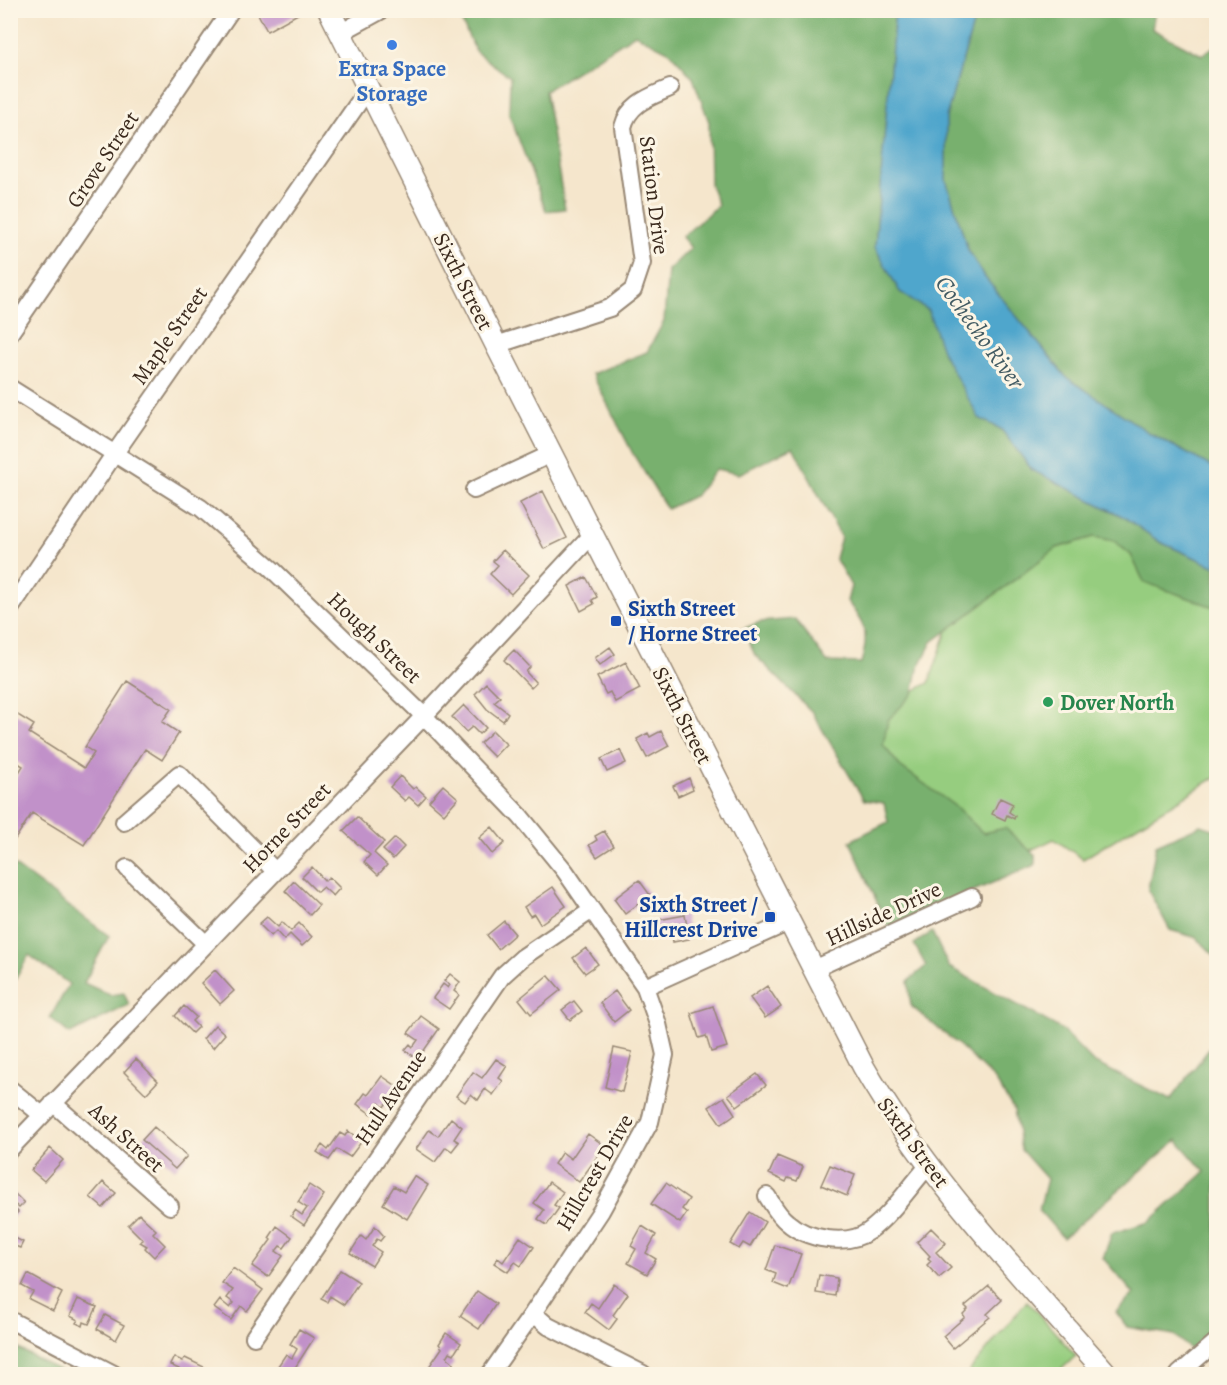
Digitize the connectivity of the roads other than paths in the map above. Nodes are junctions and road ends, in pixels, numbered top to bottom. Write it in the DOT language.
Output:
graph roads {
  1 [pos="231,10"];
  2 [pos="329,10"];
  3 [pos="382,10"];
  4 [pos="340,33"];
  5 [pos="670,88"];
  6 [pos="368,89"];
  7 [pos="10,333"];
  8 [pos="496,345"];
  9 [pos="10,388"];
  10 [pos="115,453"];
  11 [pos="551,454"];
  12 [pos="474,490"];
  13 [pos="592,535"];
  14 [pos="10,609"];
  15 [pos="424,716"];
  16 [pos="124,822"];
  17 [pos="127,868"];
  18 [pos="275,871"];
  19 [pos="972,897"];
  20 [pos="592,910"];
  21 [pos="789,922"];
  22 [pos="205,943"];
  23 [pos="814,969"];
  24 [pos="645,987"];
  25 [pos="10,1089"];
  26 [pos="48,1109"];
  27 [pos="10,1149"];
  28 [pos="928,1165"];
  29 [pos="767,1196"];
  30 [pos="170,1206"];
  31 [pos="533,1313"];
  32 [pos="10,1320"];
  33 [pos="254,1337"];
  34 [pos="1216,1342"];
  35 [pos="114,1374"];
  36 [pos="490,1374"];
  37 [pos="643,1374"];
  38 [pos="1107,1374"];
  39 [pos="1179,1374"];
  1 -- 7 [label="street, Grove Street"];
  2 -- 4 [label="main road, Sixth Street"];
  3 -- 4 [label="street"];
  4 -- 6 [label="main road, Sixth Street"];
  5 -- 8 [label="street, Station Drive"];
  6 -- 8 [label="main road, Sixth Street"];
  6 -- 10 [label="street, Maple Street"];
  8 -- 11 [label="main road, Sixth Street"];
  9 -- 10 [label="street, Hough Street"];
  10 -- 14 [label="street, Maple Street"];
  10 -- 15 [label="street, Hough Street"];
  11 -- 12 [label="street"];
  11 -- 13 [label="main road, Sixth Street"];
  13 -- 15 [label="street, Horne Street"];
  13 -- 21 [label="main road, Sixth Street"];
  15 -- 18 [label="street, Horne Street"];
  15 -- 20 [label="street, Hough Street"];
  16 -- 18 [label="street"];
  17 -- 22 [label="street"];
  18 -- 22 [label="street, Horne Street"];
  19 -- 23 [label="street, Hillside Drive"];
  20 -- 24 [label="street, Hough Street"];
  20 -- 33 [label="street, Hull Avenue"];
  21 -- 23 [label="main road, Sixth Street"];
  21 -- 24 [label="street"];
  22 -- 26 [label="street, Horne Street"];
  23 -- 28 [label="main road, Sixth Street"];
  24 -- 31 [label="street, Hillcrest Drive"];
  25 -- 26 [label="street, Ash Street"];
  26 -- 27 [label="street, Horne Street"];
  26 -- 30 [label="street, Ash Street"];
  28 -- 29 [label="street"];
  28 -- 38 [label="main road, Sixth Street"];
  31 -- 36 [label="street, Hillcrest Drive"];
  31 -- 37 [label="street"];
  32 -- 35 [label="street"];
  34 -- 39 [label="street"];
}
